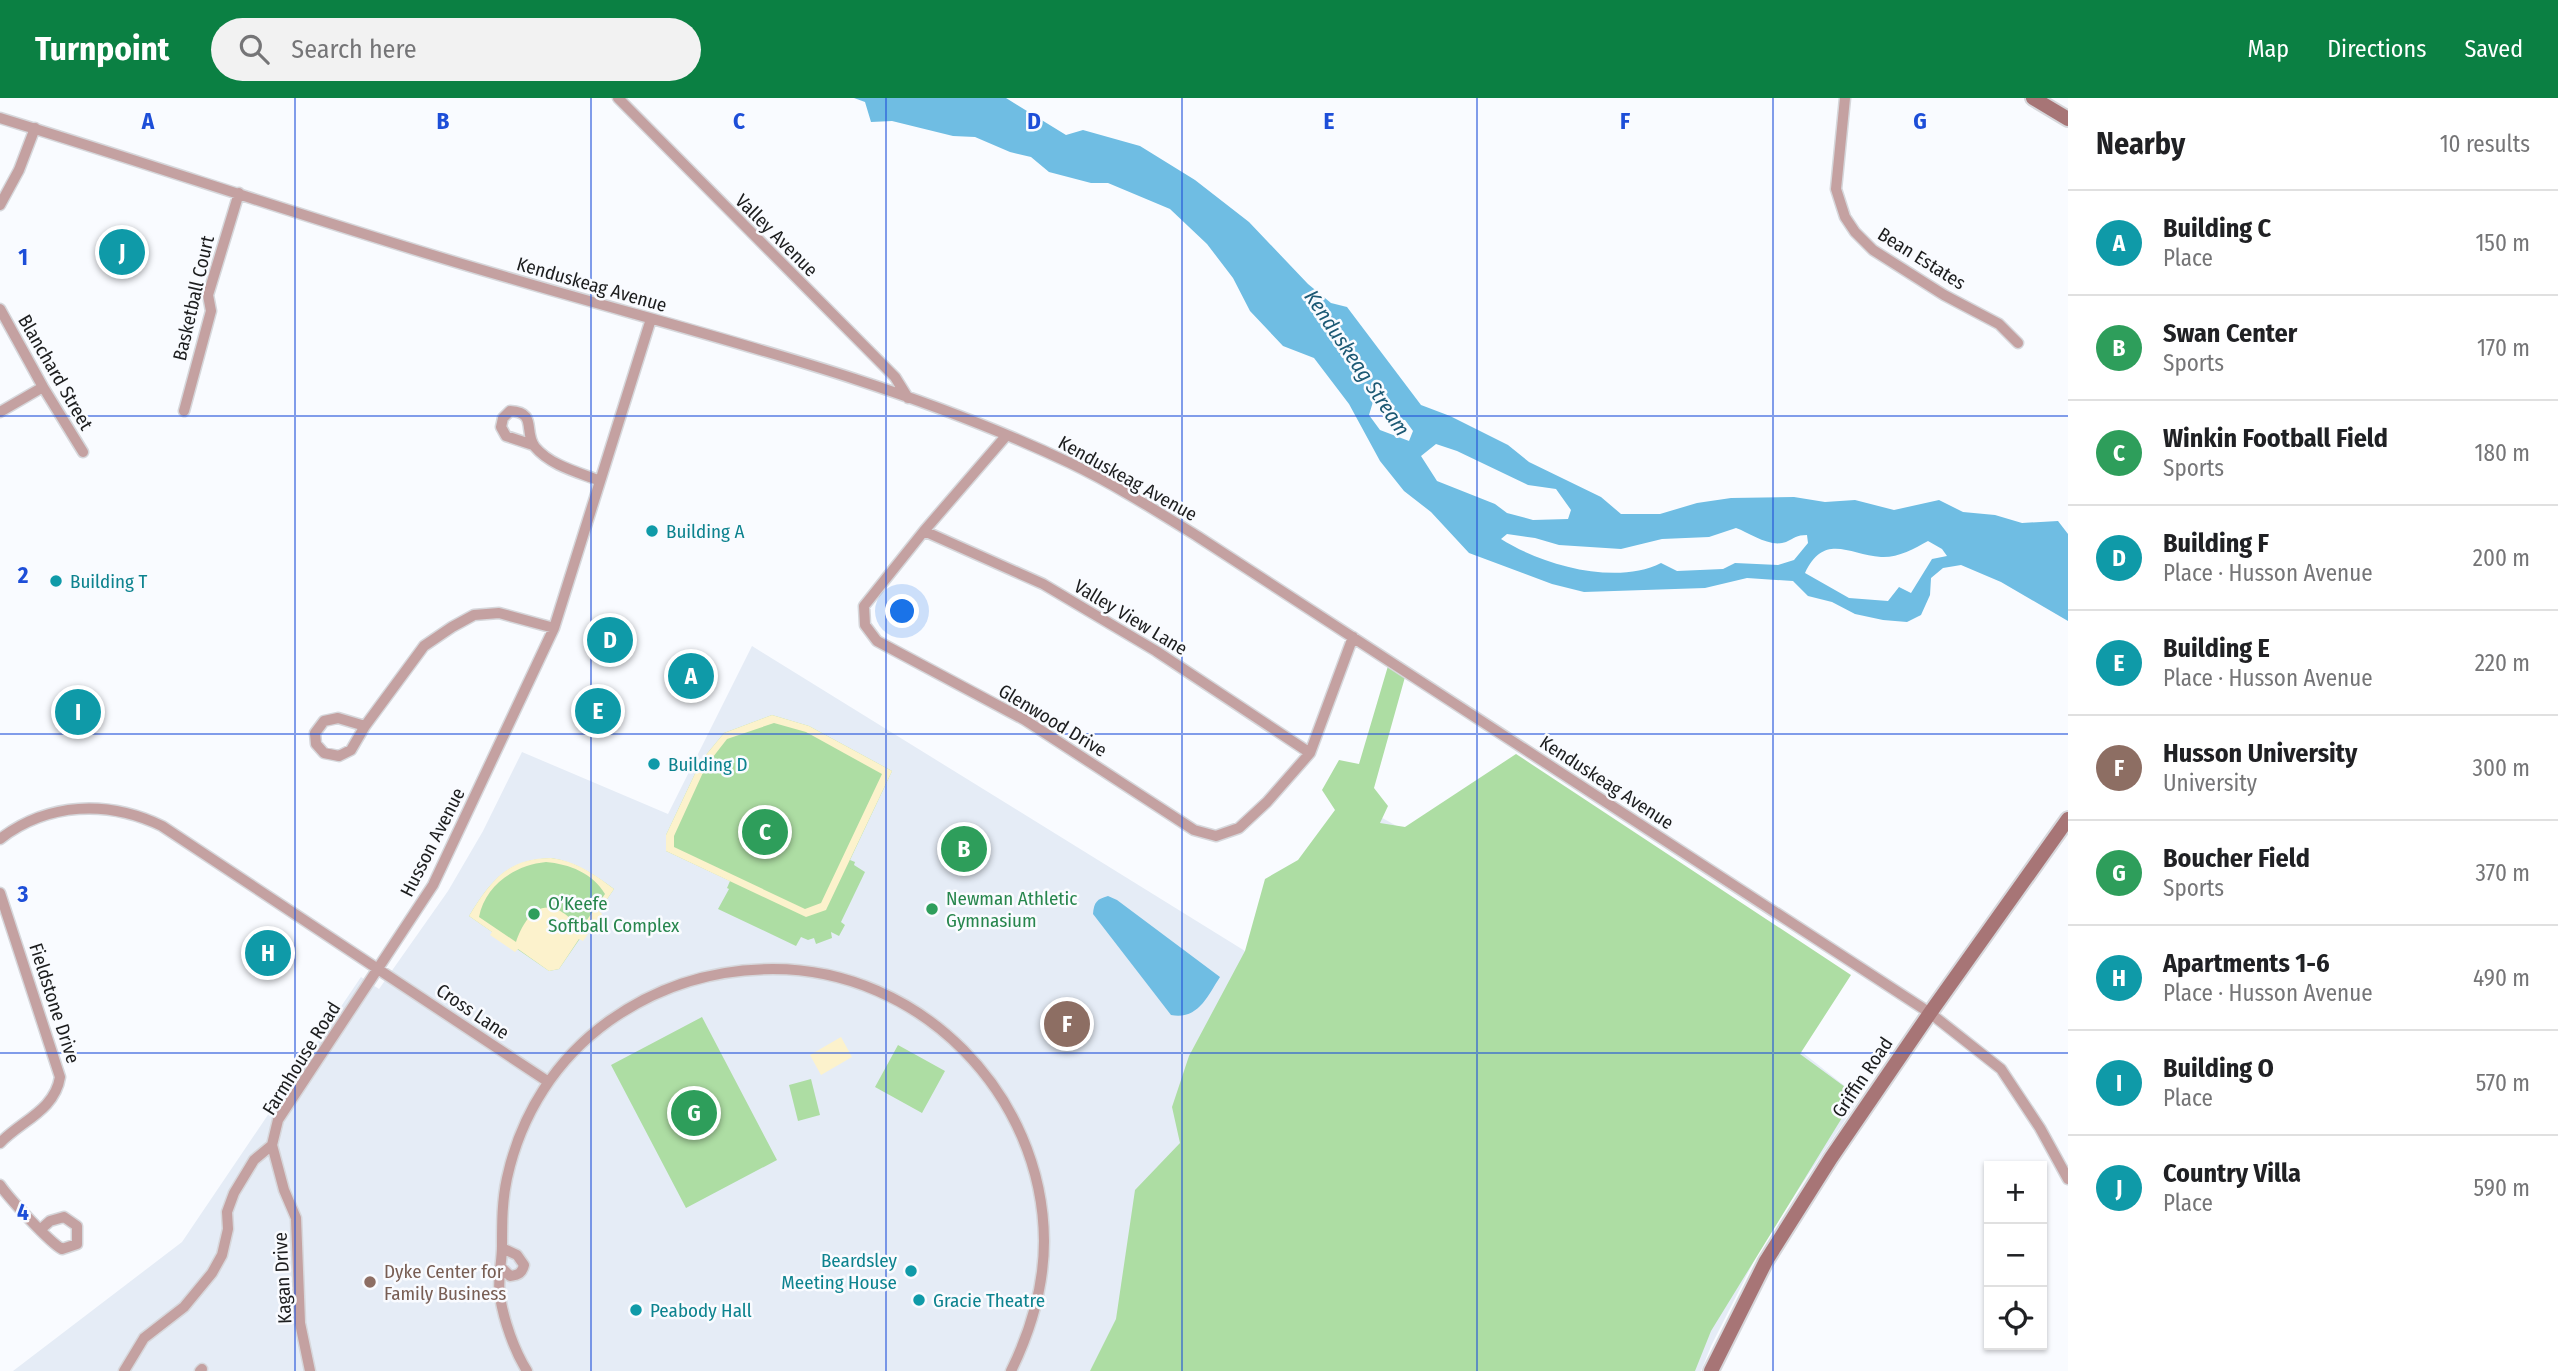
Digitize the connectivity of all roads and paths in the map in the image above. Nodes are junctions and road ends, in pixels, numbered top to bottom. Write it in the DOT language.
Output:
graph roads {
  1 [pos="618,98"];
  2 [pos="1845,98"];
  3 [pos="2033,98"];
  4 [pos="0,118"];
  5 [pos="2068,119"];
  6 [pos="35,128"];
  7 [pos="239,193"];
  8 [pos="0,205"];
  9 [pos="0,309"];
  10 [pos="651,319"];
  11 [pos="2018,343"];
  12 [pos="43,387"];
  13 [pos="908,398"];
  14 [pos="184,411"];
  15 [pos="0,412"];
  16 [pos="1006,436"];
  17 [pos="533,445"];
  18 [pos="83,452"];
  19 [pos="598,480"];
  20 [pos="924,531"];
  21 [pos="554,628"];
  22 [pos="1353,637"];
  23 [pos="365,726"];
  24 [pos="1310,753"];
  25 [pos="2068,820"];
  26 [pos="0,839"];
  27 [pos="0,893"];
  28 [pos="379,970"];
  29 [pos="1930,1013"];
  30 [pos="547,1081"];
  31 [pos="0,1143"];
  32 [pos="272,1145"];
  33 [pos="2068,1179"];
  34 [pos="0,1185"];
  35 [pos="41,1229"];
  36 [pos="502,1248"];
  37 [pos="500,1268"];
  38 [pos="124,1371"];
  39 [pos="310,1371"];
  40 [pos="527,1371"];
  41 [pos="1011,1371"];
  42 [pos="1711,1371"];
  1 -- 13 [label="street, Valley Avenue"];
  2 -- 11 [label="street, Bean Estates"];
  3 -- 5 [label="main road"];
  4 -- 6 [label="street, Kenduskeag Avenue"];
  6 -- 7 [label="street, Kenduskeag Avenue"];
  6 -- 8 [label="street"];
  7 -- 10 [label="street, Kenduskeag Avenue"];
  7 -- 14 [label="street, Basketball Court"];
  9 -- 12 [label="street, Blanchard Street"];
  10 -- 13 [label="street, Kenduskeag Avenue"];
  10 -- 19 [label="street, Husson Avenue"];
  12 -- 15 [label="street"];
  12 -- 18 [label="street, Blanchard Street"];
  13 -- 16 [label="street, Kenduskeag Avenue"];
  16 -- 20 [label="street, Glenwood Drive"];
  16 -- 22 [label="street, Kenduskeag Avenue"];
  17 -- 19 [label="street"];
  19 -- 21 [label="street, Husson Avenue"];
  20 -- 24 [label="street, Valley View Lane"];
  20 -- 24 [label="street, Glenwood Drive"];
  21 -- 23 [label="street"];
  21 -- 28 [label="street, Husson Avenue"];
  22 -- 24 [label="street, Glenwood Drive"];
  22 -- 29 [label="street, Kenduskeag Avenue"];
  23 -- 23 [label="street"];
  25 -- 29 [label="main road, Griffin Road"];
  26 -- 28 [label="street"];
  27 -- 31 [label="street, Fieldstone Drive"];
  28 -- 30 [label="street, Cross Lane"];
  28 -- 32 [label="street, Farmhouse Road"];
  29 -- 33 [label="street, Kenduskeag Avenue"];
  29 -- 42 [label="main road, Griffin Road"];
  30 -- 36 [label="street"];
  30 -- 41 [label="street"];
  32 -- 38 [label="street, Farmhouse Road"];
  32 -- 39 [label="street, Kagan Drive"];
  34 -- 35 [label="street"];
  36 -- 37 [label="street"];
  36 -- 37 [label="street"];
  37 -- 40 [label="street"];
}
